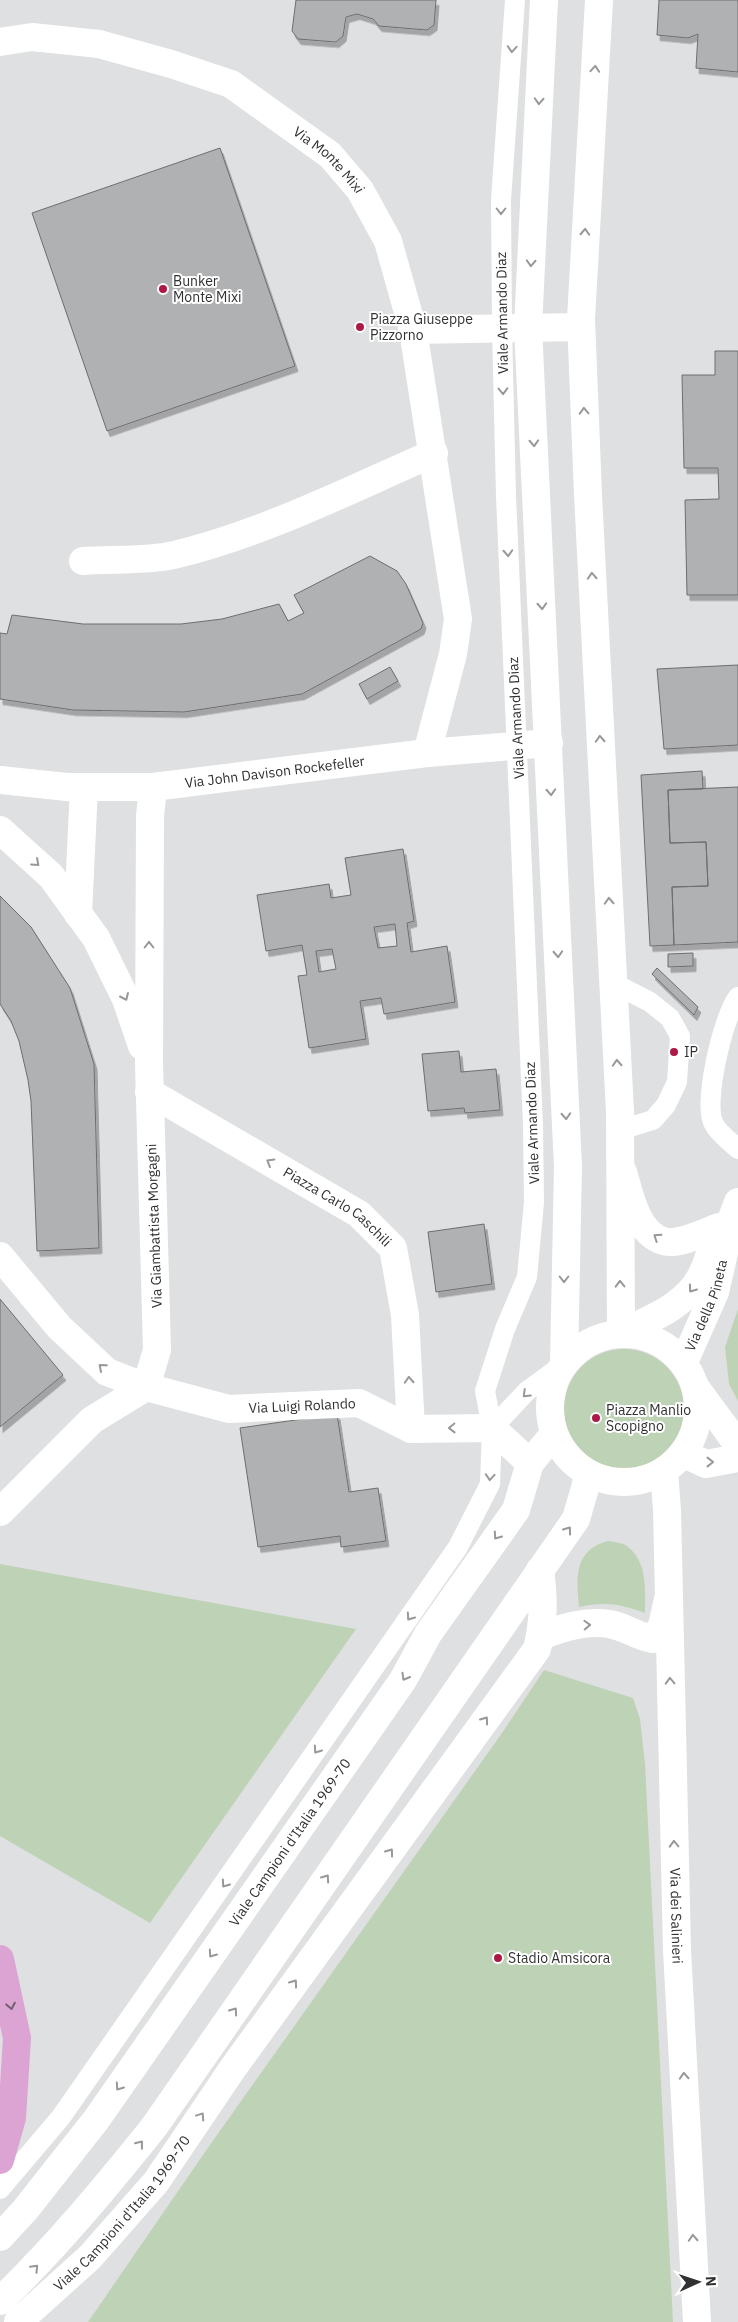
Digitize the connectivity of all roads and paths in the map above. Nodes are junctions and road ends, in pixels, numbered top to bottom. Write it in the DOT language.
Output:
graph roads {
  1 [pos="515,0"];
  2 [pos="544,0"];
  3 [pos="599,0"];
  4 [pos="0,42"];
  5 [pos="515,327"];
  6 [pos="581,327"];
  7 [pos="413,330"];
  8 [pos="434,453"];
  9 [pos="83,561"];
  10 [pos="549,743"];
  11 [pos="517,746"];
  12 [pos="426,753"];
  13 [pos="0,780"];
  14 [pos="84,787"];
  15 [pos="153,788"];
  16 [pos="0,830"];
  17 [pos="78,914"];
  18 [pos="613,983"];
  19 [pos="738,997"];
  20 [pos="148,1064"];
  21 [pos="149,1092"];
  22 [pos="620,1130"];
  23 [pos="738,1150"];
  24 [pos="620,1160"];
  25 [pos="730,1216"];
  26 [pos="0,1256"];
  27 [pos="621,1333"];
  28 [pos="684,1362"];
  29 [pos="564,1364"];
  30 [pos="146,1387"];
  31 [pos="696,1388"];
  32 [pos="492,1428"];
  33 [pos="411,1429"];
  34 [pos="554,1434"];
  35 [pos="738,1446"];
  36 [pos="738,1458"];
  37 [pos="674,1462"];
  38 [pos="530,1464"];
  39 [pos="589,1474"];
  40 [pos="0,1512"];
  41 [pos="540,1570"];
  42 [pos="669,1592"];
  43 [pos="540,1636"];
  44 [pos="0,1959"];
  45 [pos="0,2160"];
  46 [pos="0,2189"];
  47 [pos="0,2237"];
  48 [pos="0,2302"];
  49 [pos="18,2322"];
  50 [pos="697,2322"];
  1 -- 5 [label="lane, Viale Armando Diaz, one-way"];
  2 -- 5 [label="street, Viale Armando Diaz, one-way"];
  6 -- 3 [label="street, one-way"];
  4 -- 7 [label="street, Via Monte Mixi"];
  5 -- 6 [label="street"];
  5 -- 7 [label="street"];
  5 -- 10 [label="street, Viale Armando Diaz, one-way"];
  5 -- 11 [label="lane, Viale Armando Diaz, one-way"];
  18 -- 6 [label="street, one-way"];
  7 -- 8 [label="street"];
  8 -- 9 [label="street"];
  8 -- 12 [label="street"];
  10 -- 11 [label="street, Via John Davison Rockefeller"];
  10 -- 29 [label="street, Viale Armando Diaz, one-way"];
  11 -- 12 [label="street, Via John Davison Rockefeller"];
  11 -- 32 [label="lane, Viale Armando Diaz"];
  12 -- 15 [label="street, Via John Davison Rockefeller"];
  13 -- 14 [label="street, Via John Davison Rockefeller"];
  14 -- 15 [label="street, Via John Davison Rockefeller"];
  14 -- 17 [label="street"];
  20 -- 15 [label="street, Via Giambattista Morgagni, one-way"];
  16 -- 17 [label="street, Via Giambattista Morgagni, one-way"];
  17 -- 20 [label="street, Via Giambattista Morgagni, one-way"];
  22 -- 18 [label="street, one-way"];
  18 -- 22 [label="lane"];
  19 -- 23 [label="lane"];
  20 -- 21 [label="street, Via Giambattista Morgagni"];
  21 -- 30 [label="street, Via Giambattista Morgagni"];
  33 -- 21 [label="street, Piazza Carlo Caschili, one-way"];
  22 -- 24 [label="street"];
  25 -- 24 [label="street, one-way"];
  27 -- 24 [label="street, one-way"];
  25 -- 27 [label="street, Via della Pineta, one-way"];
  25 -- 28 [label="street, Via della Pineta"];
  30 -- 26 [label="street, Via Luigi Rolando, one-way"];
  27 -- 28 [label="street"];
  27 -- 29 [label="street"];
  28 -- 31 [label="street"];
  29 -- 32 [label="lane, one-way"];
  29 -- 34 [label="street"];
  30 -- 33 [label="street, Via Luigi Rolando"];
  30 -- 40 [label="street"];
  31 -- 35 [label="street"];
  31 -- 37 [label="street"];
  32 -- 33 [label="street, Via Luigi Rolando, one-way"];
  32 -- 38 [label="street"];
  32 -- 46 [label="lane, Viale Armando Diaz, one-way"];
  34 -- 38 [label="street, Viale Campioni d'Italia 1969-70"];
  34 -- 39 [label="street"];
  37 -- 36 [label="street, one-way"];
  37 -- 39 [label="street"];
  37 -- 42 [label="street, Via dei Salinieri"];
  38 -- 47 [label="street, Viale Campioni d'Italia 1969-70, one-way"];
  41 -- 39 [label="street, Viale Campioni d'Italia 1969-70, one-way"];
  41 -- 43 [label="street, Viale Campioni d'Italia 1969-70"];
  48 -- 41 [label="street, Viale Campioni d'Italia 1969-70, one-way"];
  43 -- 42 [label="street, one-way"];
  50 -- 42 [label="street, Via dei Salinieri, one-way"];
  49 -- 43 [label="street, Viale Campioni d'Italia 1969-70, one-way"];
  44 -- 45 [label="highway, one-way"];
}
